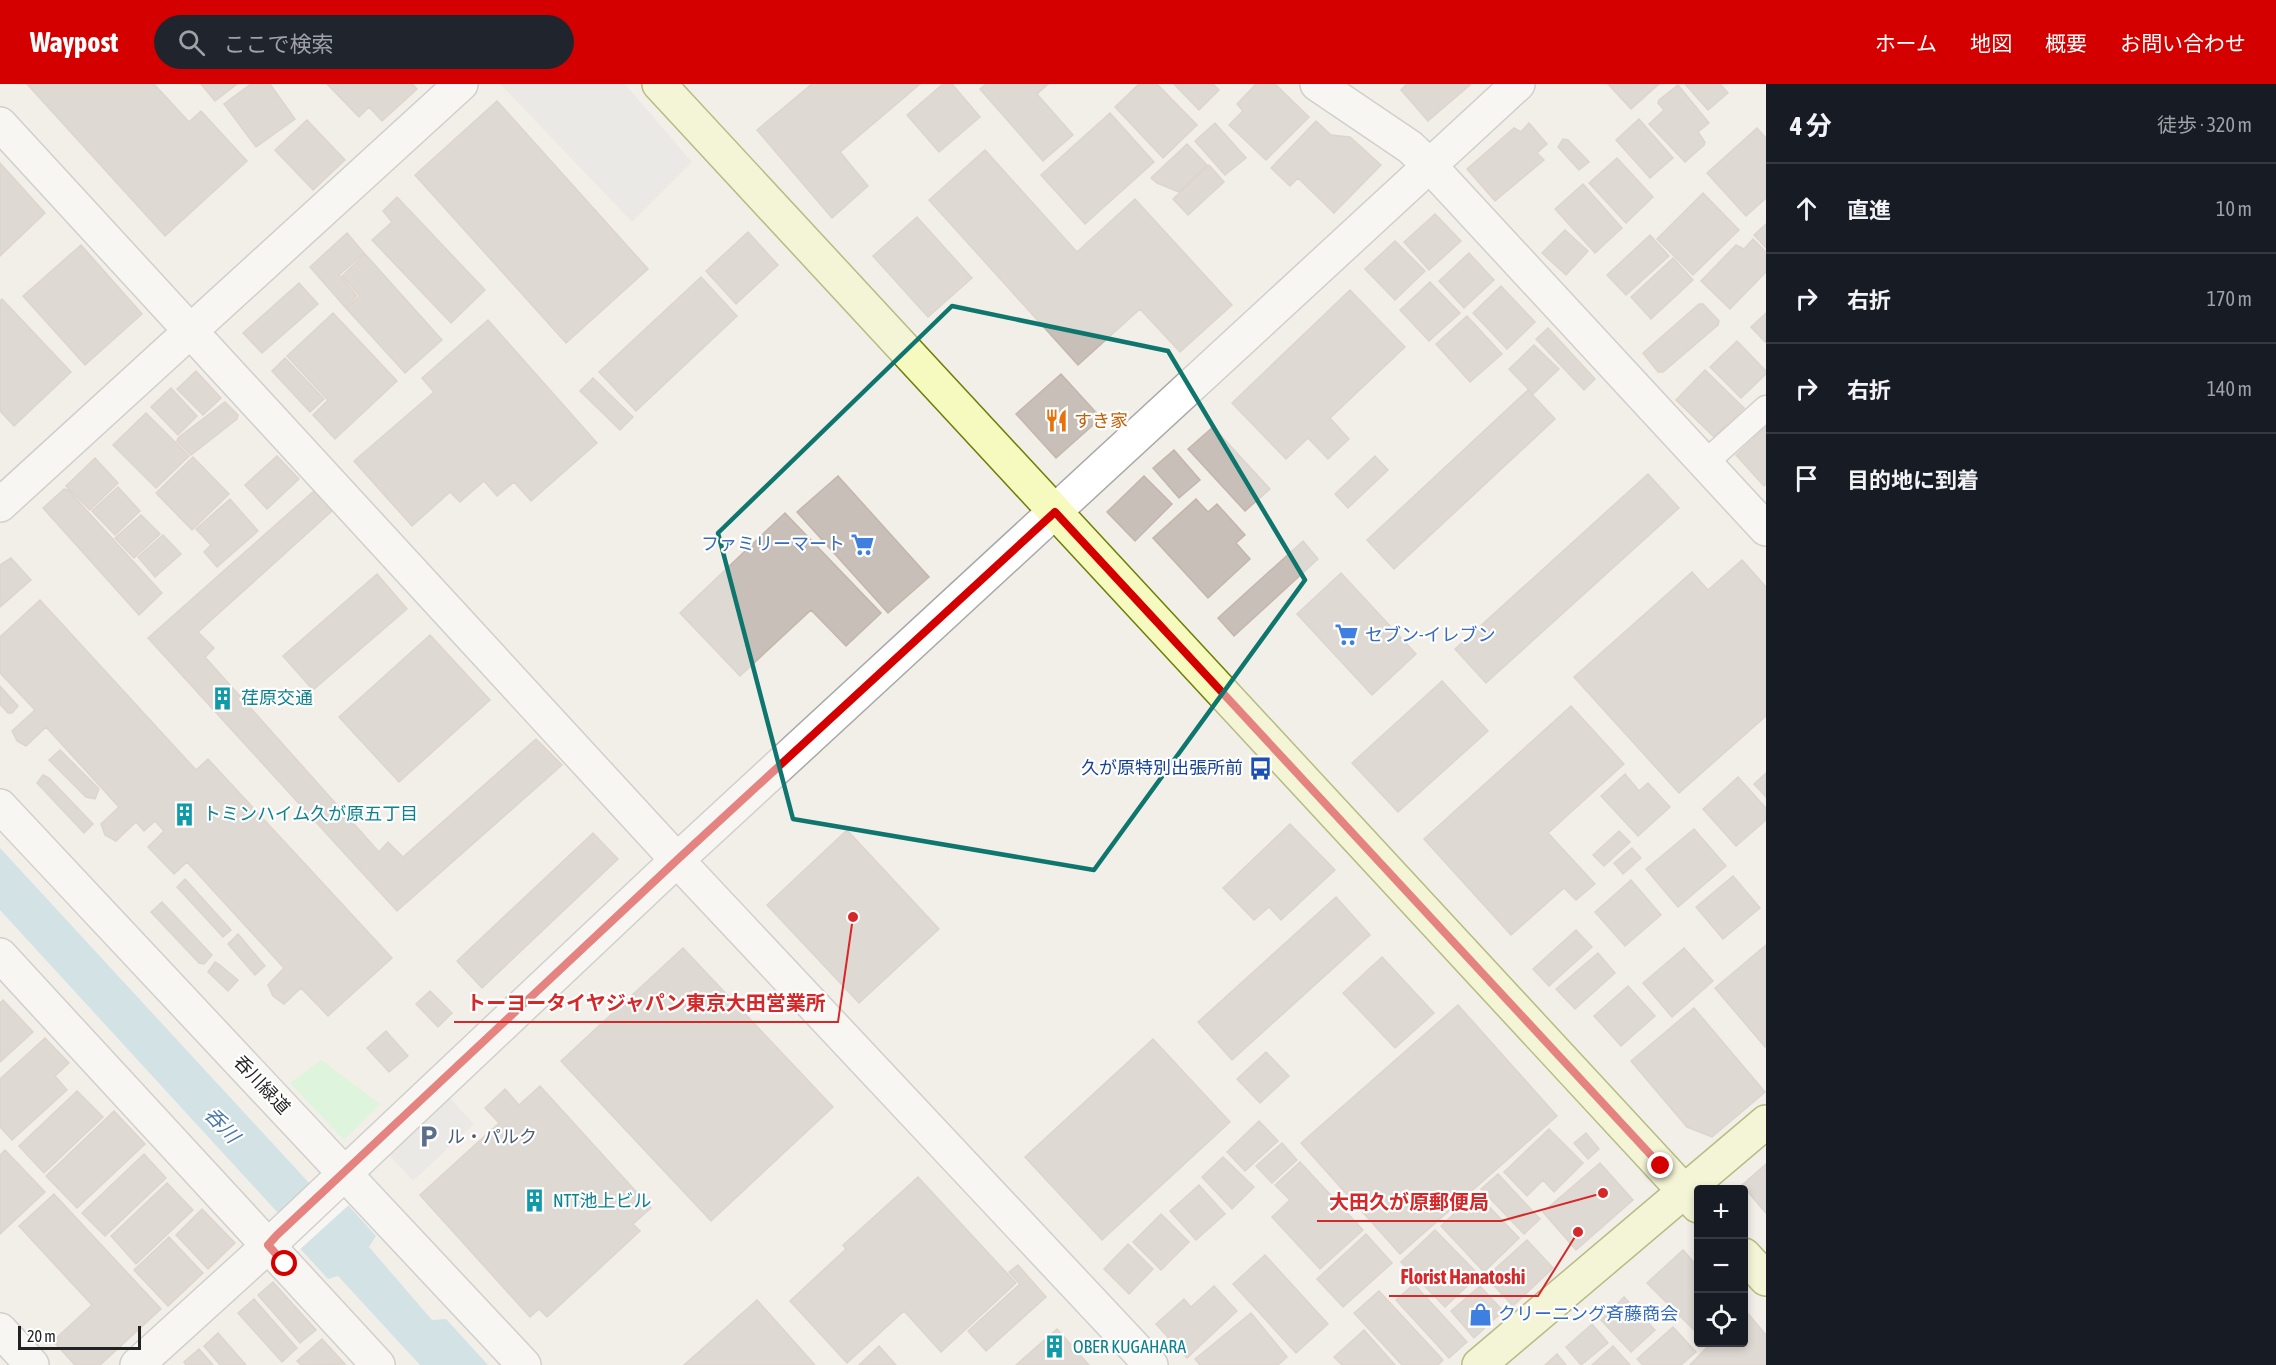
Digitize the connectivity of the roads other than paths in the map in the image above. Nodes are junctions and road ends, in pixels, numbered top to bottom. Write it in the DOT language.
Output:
graph roads {
  1 [pos="461,84"];
  2 [pos="659,84"];
  3 [pos="1317,84"];
  4 [pos="1518,84"];
  5 [pos="0,124"];
  6 [pos="1430,166"];
  7 [pos="191,331"];
  8 [pos="1766,408"];
  9 [pos="1705,463"];
  10 [pos="0,506"];
  11 [pos="1055,512"];
  12 [pos="1766,529"];
  13 [pos="0,806"];
  14 [pos="677,860"];
  15 [pos="0,955"];
  16 [pos="1766,1122"];
  17 [pos="338,1178"];
  18 [pos="1691,1199"];
  19 [pos="272,1240"];
  20 [pos="1748,1260"];
  21 [pos="1766,1279"];
  22 [pos="0,1330"];
  23 [pos="32,1365"];
  24 [pos="137,1365"];
  25 [pos="378,1365"];
  26 [pos="524,1365"];
  27 [pos="1151,1365"];
  28 [pos="1479,1365"];
  1 -- 7 [label="street"];
  2 -- 11 [label="street"];
  3 -- 6 [label="street"];
  4 -- 6 [label="street"];
  5 -- 7 [label="street"];
  6 -- 9 [label="street"];
  6 -- 11 [label="street"];
  7 -- 10 [label="street"];
  7 -- 14 [label="street"];
  8 -- 9 [label="lane"];
  9 -- 12 [label="street"];
  11 -- 14 [label="street"];
  11 -- 18 [label="street"];
  13 -- 17 [label="street, 呑川緑道"];
  14 -- 17 [label="street"];
  14 -- 27 [label="street"];
  15 -- 19 [label="street"];
  16 -- 18 [label="street"];
  17 -- 19 [label="street"];
  17 -- 26 [label="street, 呑川緑道"];
  18 -- 28 [label="street"];
  19 -- 24 [label="street"];
  19 -- 25 [label="street"];
  20 -- 21 [label="street"];
  22 -- 23 [label="street"];
}
